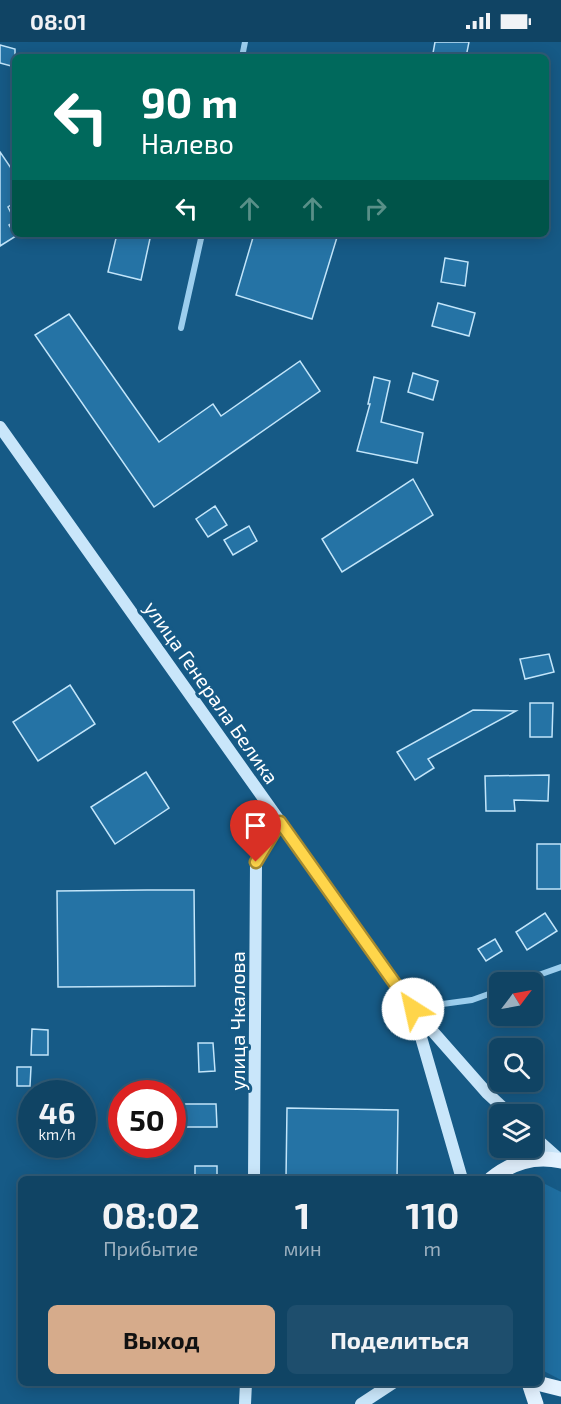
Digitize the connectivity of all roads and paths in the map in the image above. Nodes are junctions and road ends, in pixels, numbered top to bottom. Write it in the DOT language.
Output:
graph roads {
  1 [pos="201,237"];
  2 [pos="181,328"];
  3 [pos="0,427"];
  4 [pos="280,822"];
  5 [pos="561,967"];
  6 [pos="543,973"];
  7 [pos="489,994"];
  8 [pos="413,1009"];
  9 [pos="499,1104"];
  10 [pos="543,1145"];
  11 [pos="560,1161"];
  12 [pos="254,1176"];
  13 [pos="461,1176"];
  14 [pos="496,1176"];
  15 [pos="543,1384"];
  16 [pos="246,1386"];
  17 [pos="388,1386"];
  18 [pos="530,1386"];
  19 [pos="561,1389"];
  20 [pos="245,1404"];
  21 [pos="361,1404"];
  22 [pos="536,1404"];
  1 -- 2 [label="street"];
  3 -- 4 [label="main road, улица Генерала Белика"];
  4 -- 8 [label="main road, улица Генерала Белика"];
  4 -- 12 [label="main road, улица Чкалова"];
  5 -- 6 [label="street"];
  7 -- 8 [label="street"];
  8 -- 9 [label="main road"];
  8 -- 13 [label="main road"];
  10 -- 11 [label="main road"];
  11 -- 14 [label="main road"];
  15 -- 19 [label="main road"];
  16 -- 20 [label="main road"];
  17 -- 21 [label="main road"];
  18 -- 22 [label="main road"];
}
